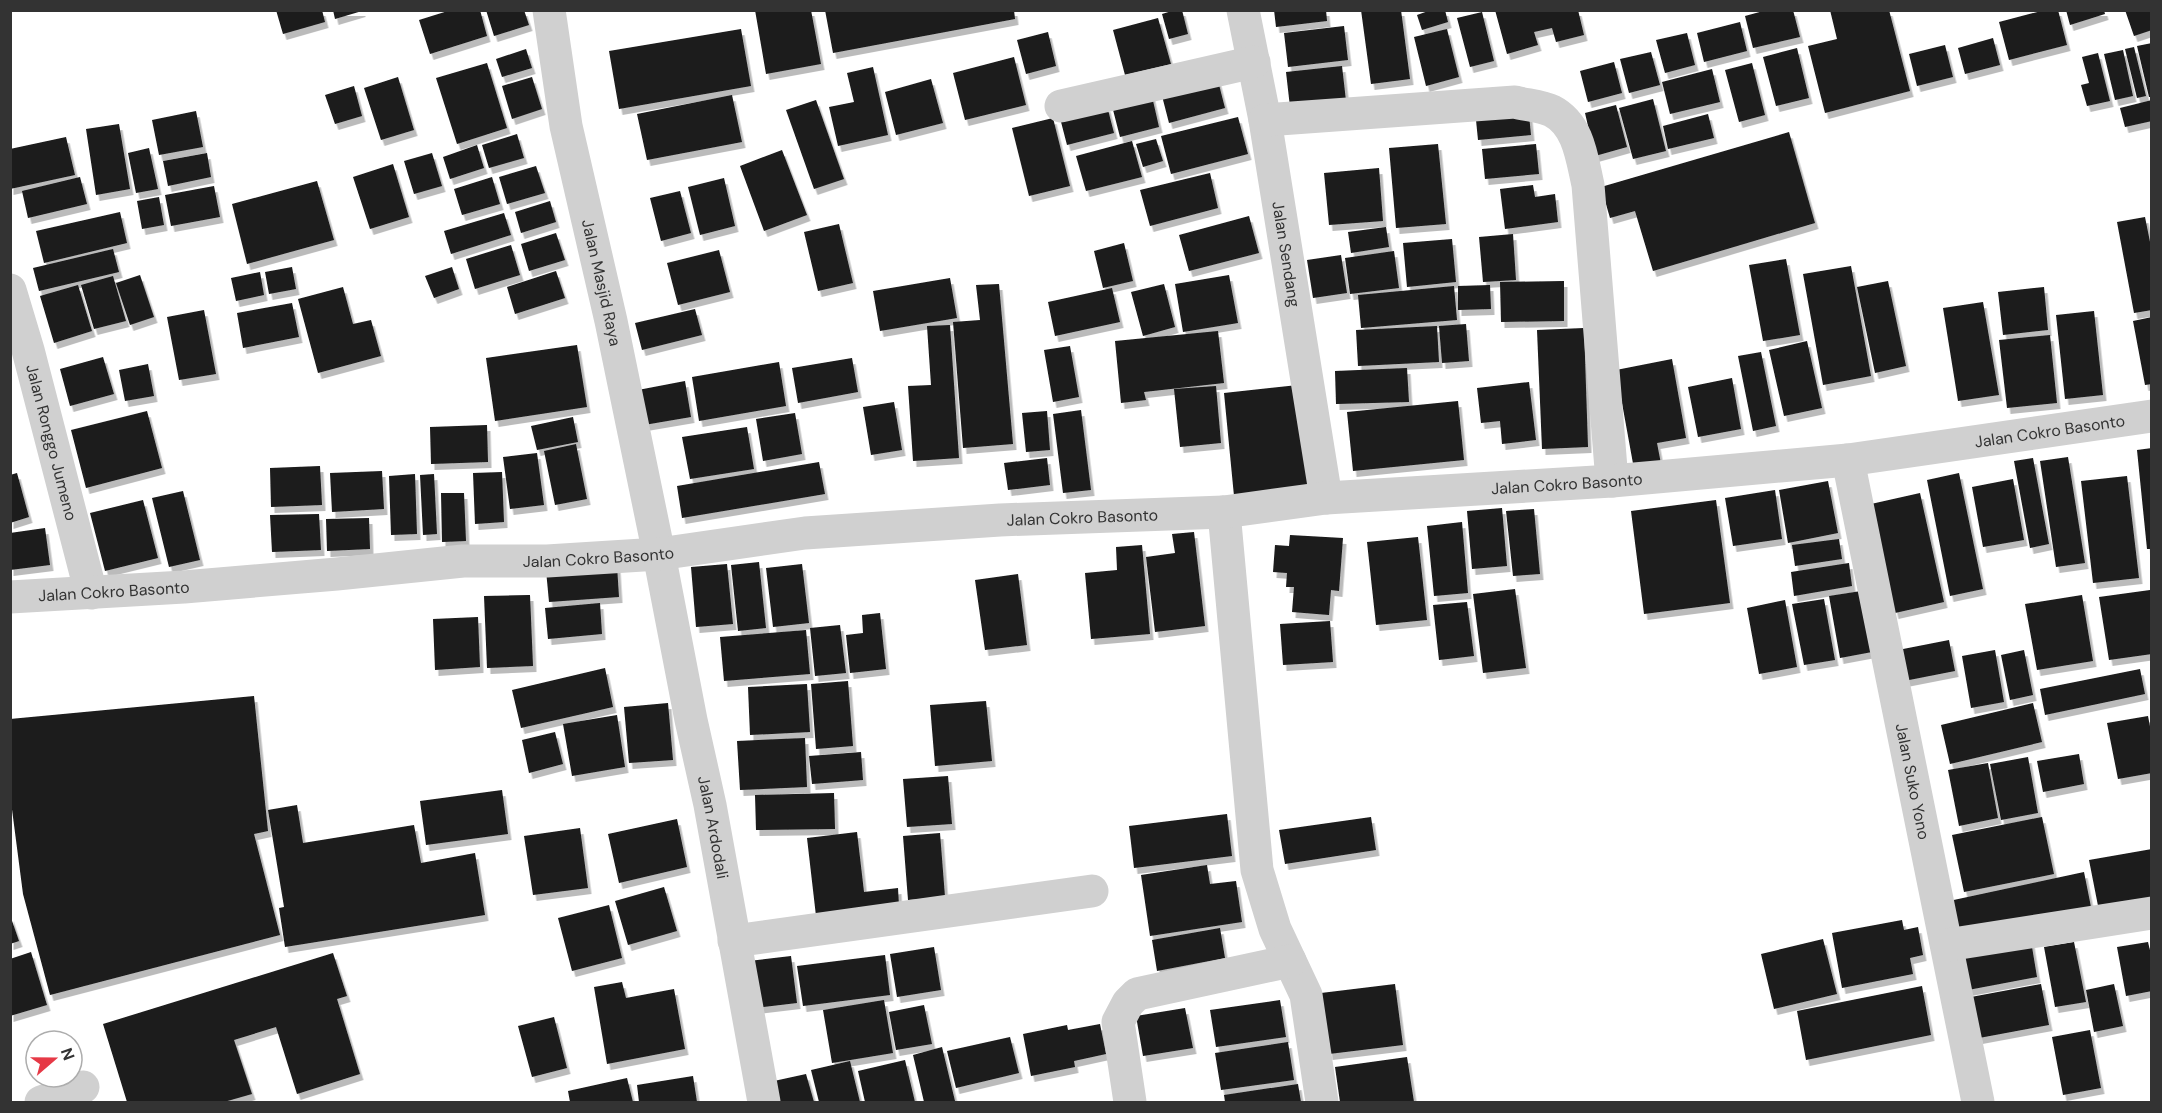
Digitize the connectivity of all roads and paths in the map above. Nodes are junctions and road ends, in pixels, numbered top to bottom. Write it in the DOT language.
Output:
graph roads {
  1 [pos="549,10"];
  2 [pos="1243,10"];
  3 [pos="1254,62"];
  4 [pos="1061,106"];
  5 [pos="1265,120"];
  6 [pos="10,290"];
  7 [pos="2151,416"];
  8 [pos="1848,460"];
  9 [pos="1612,481"];
  10 [pos="1326,498"];
  11 [pos="1224,512"];
  12 [pos="659,554"];
  13 [pos="91,593"];
  14 [pos="10,597"];
  15 [pos="1092,891"];
  16 [pos="2151,913"];
  17 [pos="734,942"];
  18 [pos="1947,945"];
  19 [pos="1290,961"];
  20 [pos="77,1089"];
  21 [pos="41,1102"];
  22 [pos="764,1102"];
  23 [pos="1130,1102"];
  24 [pos="1322,1102"];
  25 [pos="1978,1102"];
  1 -- 12 [label="street, Jalan Masjid Raya"];
  2 -- 3 [label="street, Jalan Sendang"];
  3 -- 4 [label="street"];
  3 -- 5 [label="street, Jalan Sendang"];
  5 -- 9 [label="street"];
  5 -- 10 [label="street, Jalan Sendang"];
  6 -- 13 [label="street, Jalan Ronggo Jumeno"];
  7 -- 8 [label="street, Jalan Cokro Basonto"];
  8 -- 9 [label="street, Jalan Cokro Basonto"];
  8 -- 18 [label="street, Jalan Suko Yono"];
  9 -- 10 [label="street, Jalan Cokro Basonto"];
  10 -- 11 [label="street, Jalan Cokro Basonto"];
  11 -- 12 [label="street, Jalan Cokro Basonto"];
  11 -- 19 [label="street"];
  12 -- 13 [label="street, Jalan Cokro Basonto"];
  12 -- 17 [label="street, Jalan Ardodali"];
  13 -- 14 [label="street, Jalan Cokro Basonto"];
  15 -- 17 [label="street"];
  16 -- 18 [label="street"];
  17 -- 22 [label="street, Jalan Ardodali"];
  18 -- 25 [label="street, Jalan Suko Yono"];
  19 -- 23 [label="street"];
  19 -- 24 [label="street"];
  20 -- 21 [label="street"];
}
